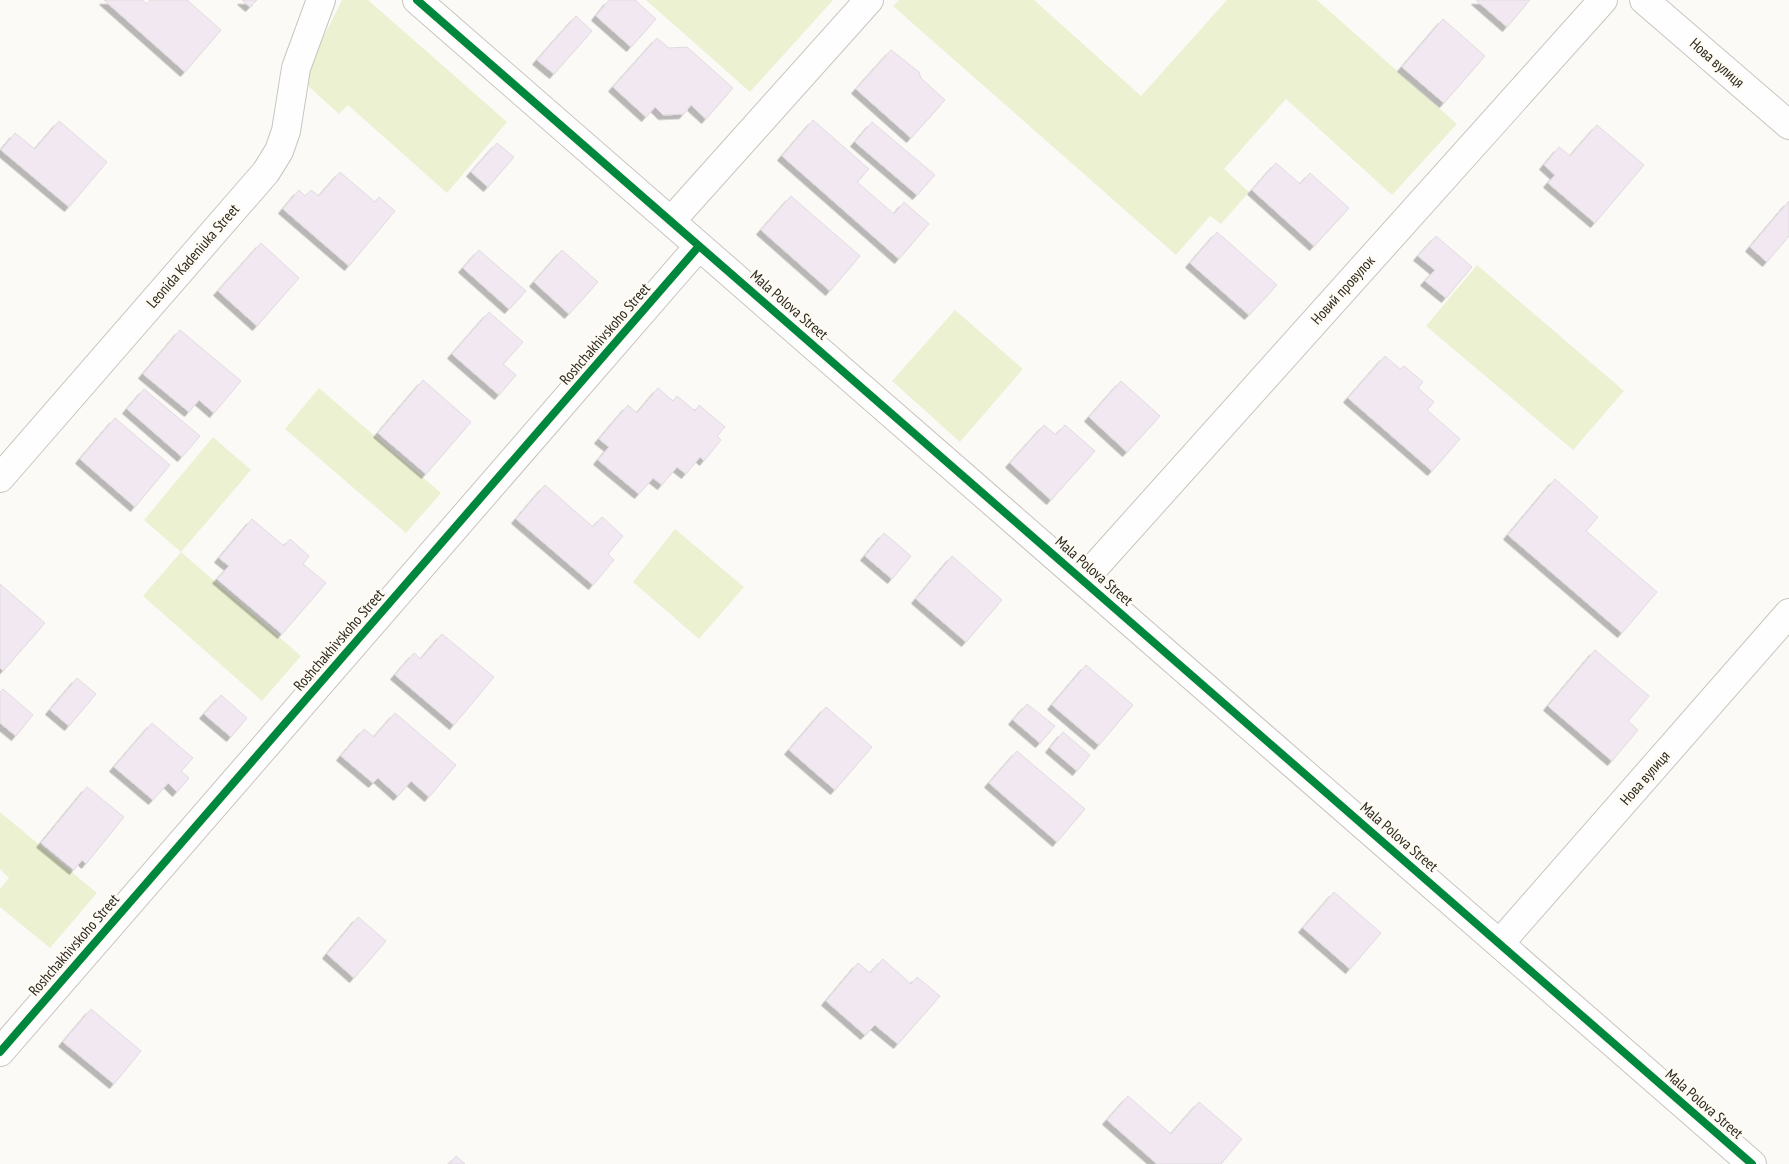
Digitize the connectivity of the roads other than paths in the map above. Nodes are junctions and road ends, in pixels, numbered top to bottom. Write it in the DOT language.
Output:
graph roads {
  1 [pos="321,0"];
  2 [pos="417,0"];
  3 [pos="869,0"];
  4 [pos="1603,0"];
  5 [pos="1644,0"];
  6 [pos="1789,125"];
  7 [pos="671,221"];
  8 [pos="699,246"];
  9 [pos="0,478"];
  10 [pos="1084,579"];
  11 [pos="1789,614"];
  12 [pos="1500,944"];
  13 [pos="0,1052"];
  14 [pos="1752,1164"];
  1 -- 9 [label="street, Leonida Kadeniuka Street"];
  2 -- 7 [label="street, Mala Polova Street"];
  3 -- 7 [label="street"];
  4 -- 10 [label="street, Новий провулок"];
  5 -- 6 [label="street, Нова вулиця"];
  7 -- 8 [label="street, Mala Polova Street"];
  8 -- 10 [label="street, Mala Polova Street"];
  8 -- 13 [label="street, Roshchakhivskoho Street"];
  10 -- 12 [label="street, Mala Polova Street"];
  11 -- 12 [label="street, Нова вулиця"];
  12 -- 14 [label="street, Mala Polova Street"];
}
